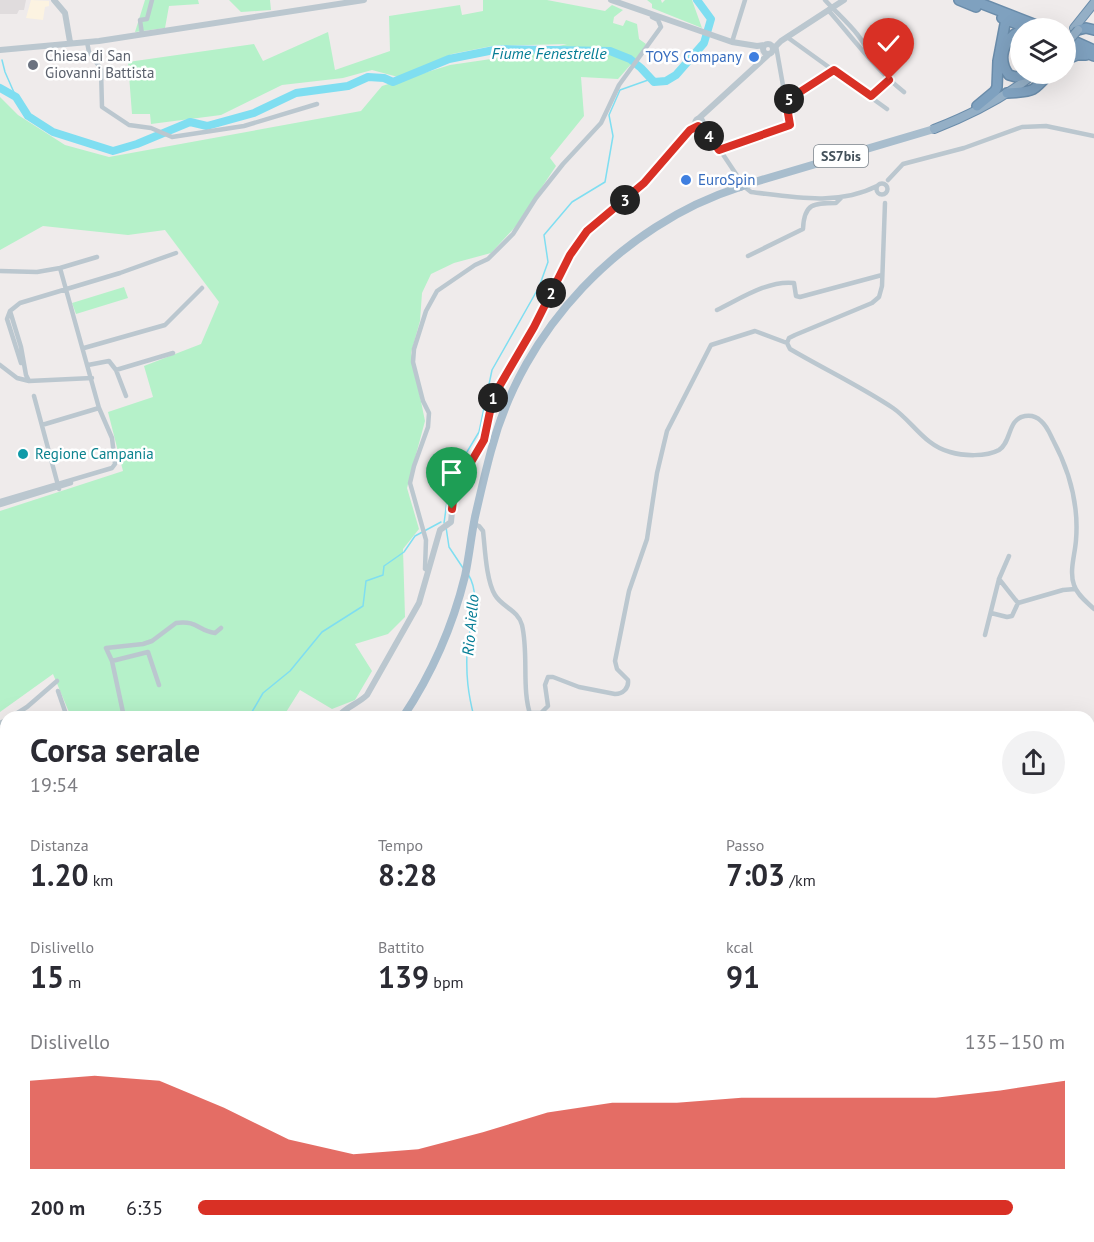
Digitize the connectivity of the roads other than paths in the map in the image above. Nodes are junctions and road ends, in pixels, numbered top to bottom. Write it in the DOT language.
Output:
graph roads {
  1 [pos="54,0"];
  2 [pos="152,0"];
  3 [pos="364,0"];
  4 [pos="611,0"];
  5 [pos="745,0"];
  6 [pos="825,0"];
  7 [pos="844,0"];
  8 [pos="958,0"];
  9 [pos="972,0"];
  10 [pos="1094,3"];
  11 [pos="829,9"];
  12 [pos="1094,10"];
  13 [pos="991,14"];
  14 [pos="651,15"];
  15 [pos="1018,18"];
  16 [pos="1008,21"];
  17 [pos="1076,29"];
  18 [pos="1094,30"];
  19 [pos="142,34"];
  20 [pos="1003,34"];
  21 [pos="1010,37"];
  22 [pos="70,42"];
  23 [pos="87,42"];
  24 [pos="732,42"];
  25 [pos="1076,44"];
  26 [pos="771,48"];
  27 [pos="1076,48"];
  28 [pos="0,50"];
  29 [pos="1094,54"];
  30 [pos="1076,57"];
  31 [pos="834,70"];
  32 [pos="1010,76"];
  33 [pos="889,80"];
  34 [pos="1015,84"];
  35 [pos="1018,84"];
  36 [pos="1023,84"];
  37 [pos="1040,84"];
  38 [pos="1037,87"];
  39 [pos="904,92"];
  40 [pos="1007,93"];
  41 [pos="871,96"];
  42 [pos="786,101"];
  43 [pos="317,104"];
  44 [pos="978,108"];
  45 [pos="887,109"];
  46 [pos="700,121"];
  47 [pos="934,129"];
  48 [pos="1094,136"];
  49 [pos="719,150"];
  50 [pos="888,180"];
  51 [pos="879,185"];
  52 [pos="744,186"];
  53 [pos="867,192"];
  54 [pos="883,192"];
  55 [pos="841,198"];
  56 [pos="176,253"];
  57 [pos="748,256"];
  58 [pos="97,257"];
  59 [pos="60,268"];
  60 [pos="0,271"];
  61 [pos="882,275"];
  62 [pos="202,288"];
  63 [pos="67,289"];
  64 [pos="717,310"];
  65 [pos="787,344"];
  66 [pos="84,348"];
  67 [pos="173,353"];
  68 [pos="0,365"];
  69 [pos="88,365"];
  70 [pos="116,370"];
  71 [pos="92,378"];
  72 [pos="29,381"];
  73 [pos="34,396"];
  74 [pos="126,396"];
  75 [pos="99,408"];
  76 [pos="42,425"];
  77 [pos="58,486"];
  78 [pos="0,501"];
  79 [pos="0,505"];
  80 [pos="474,524"];
  81 [pos="1009,556"];
  82 [pos="428,571"];
  83 [pos="999,579"];
  84 [pos="1075,589"];
  85 [pos="1018,603"];
  86 [pos="1094,609"];
  87 [pos="991,613"];
  88 [pos="221,628"];
  89 [pos="985,635"];
  90 [pos="112,661"];
  91 [pos="57,681"];
  92 [pos="159,685"];
  93 [pos="58,691"];
  94 [pos="21,711"];
  95 [pos="65,711"];
  96 [pos="123,711"];
  97 [pos="344,711"];
  98 [pos="407,711"];
  99 [pos="530,711"];
  100 [pos="543,711"];
  1 -- 22 [label="street"];
  2 -- 19 [label="street"];
  3 -- 19 [label="street"];
  4 -- 14 [label="street"];
  5 -- 24 [label="street"];
  6 -- 11 [label="street"];
  7 -- 11 [label="street"];
  8 -- 13 [label="highway"];
  9 -- 15 [label="highway"];
  10 -- 17 [label="highway"];
  11 -- 26 [label="street"];
  11 -- 33 [label="street"];
  12 -- 17 [label="highway"];
  13 -- 16 [label="highway"];
  13 -- 20 [label="highway"];
  14 -- 24 [label="street"];
  14 -- 82 [label="street"];
  16 -- 20 [label="highway"];
  17 -- 18 [label="highway"];
  19 -- 23 [label="street"];
  20 -- 44 [label="highway"];
  21 -- 32 [label="highway"];
  22 -- 23 [label="street"];
  22 -- 28 [label="street"];
  23 -- 43 [label="street"];
  24 -- 26 [label="street"];
  25 -- 29 [label="highway"];
  26 -- 31 [label="street"];
  26 -- 42 [label="street"];
  26 -- 46 [label="street"];
  27 -- 29 [label="highway"];
  29 -- 30 [label="highway"];
  31 -- 41 [label="street"];
  31 -- 42 [label="street"];
  33 -- 39 [label="street"];
  33 -- 41 [label="street"];
  34 -- 44 [label="highway, SS7bis"];
  35 -- 40 [label="highway, SS7bis"];
  36 -- 38 [label="highway"];
  37 -- 38 [label="highway"];
  38 -- 40 [label="highway"];
  40 -- 44 [label="highway, SS7bis"];
  41 -- 45 [label="street"];
  42 -- 49 [label="street"];
  44 -- 47 [label="highway, SS7bis"];
  46 -- 49 [label="street"];
  46 -- 82 [label="street"];
  47 -- 52 [label="main road, SS7bis"];
  48 -- 50 [label="street"];
  49 -- 52 [label="street"];
  50 -- 51 [label="street"];
  50 -- 54 [label="street"];
  51 -- 53 [label="street"];
  51 -- 54 [label="street"];
  51 -- 54 [label="street"];
  52 -- 55 [label="street"];
  52 -- 80 [label="main road, SS7bis"];
  53 -- 54 [label="street"];
  53 -- 55 [label="street"];
  54 -- 61 [label="street"];
  55 -- 57 [label="street"];
  56 -- 63 [label="street"];
  58 -- 59 [label="street"];
  59 -- 60 [label="street"];
  59 -- 63 [label="street"];
  61 -- 64 [label="street"];
  61 -- 65 [label="street"];
  62 -- 66 [label="street"];
  63 -- 66 [label="street"];
  63 -- 72 [label="street"];
  65 -- 84 [label="street"];
  65 -- 100 [label="street"];
  66 -- 69 [label="street"];
  67 -- 70 [label="street"];
  68 -- 72 [label="street"];
  69 -- 70 [label="street"];
  69 -- 71 [label="street"];
  70 -- 74 [label="street"];
  71 -- 72 [label="street"];
  71 -- 75 [label="street"];
  73 -- 76 [label="street"];
  75 -- 76 [label="street"];
  75 -- 77 [label="street"];
  76 -- 77 [label="street"];
  77 -- 78 [label="street"];
  77 -- 79 [label="street"];
  80 -- 98 [label="main road, SS7bis"];
  80 -- 99 [label="street"];
  81 -- 83 [label="street"];
  82 -- 97 [label="street"];
  83 -- 85 [label="street"];
  83 -- 87 [label="street"];
  84 -- 85 [label="street"];
  84 -- 86 [label="street"];
  85 -- 87 [label="street"];
  87 -- 89 [label="street"];
  88 -- 90 [label="street"];
  90 -- 92 [label="street"];
  90 -- 96 [label="street"];
  91 -- 94 [label="street"];
  93 -- 95 [label="street"];
}
